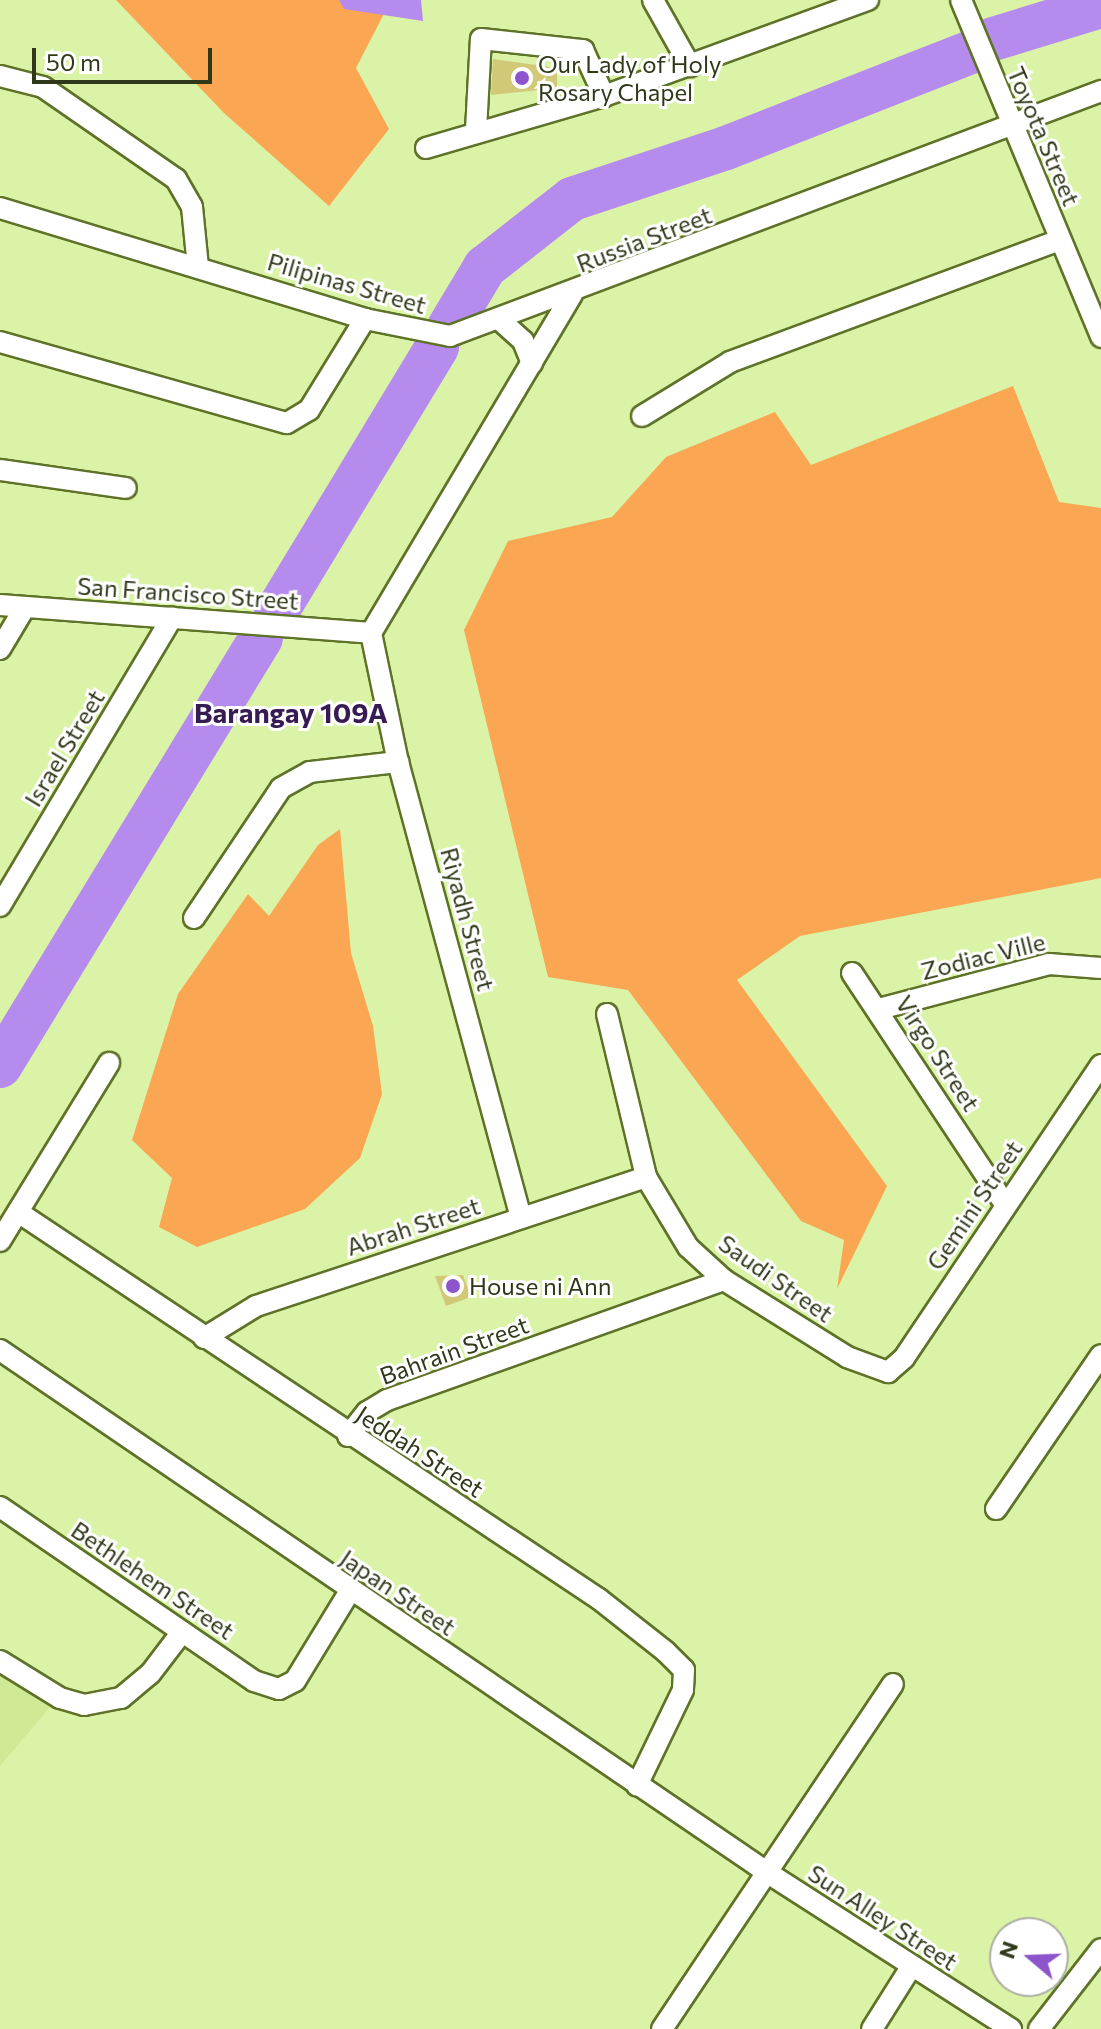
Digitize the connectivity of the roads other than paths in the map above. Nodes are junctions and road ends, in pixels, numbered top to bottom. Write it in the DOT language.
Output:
graph roads {
  1 [pos="653,0"];
  2 [pos="961,0"];
  3 [pos="859,2"];
  4 [pos="690,66"];
  5 [pos="0,76"];
  6 [pos="1101,91"];
  7 [pos="604,96"];
  8 [pos="1012,125"];
  9 [pos="476,130"];
  10 [pos="426,148"];
  11 [pos="0,208"];
  12 [pos="1060,240"];
  13 [pos="198,267"];
  14 [pos="572,294"];
  15 [pos="365,319"];
  16 [pos="501,321"];
  17 [pos="1101,337"];
  18 [pos="0,342"];
  19 [pos="532,363"];
  20 [pos="642,416"];
  21 [pos="0,470"];
  22 [pos="126,488"];
  23 [pos="0,605"];
  24 [pos="25,607"];
  25 [pos="172,617"];
  26 [pos="371,633"];
  27 [pos="0,649"];
  28 [pos="398,762"];
  29 [pos="0,906"];
  30 [pos="194,918"];
  31 [pos="1101,968"];
  32 [pos="852,973"];
  33 [pos="879,1009"];
  34 [pos="607,1014"];
  35 [pos="109,1063"];
  36 [pos="1101,1065"];
  37 [pos="646,1177"];
  38 [pos="1004,1203"];
  39 [pos="18,1212"];
  40 [pos="521,1218"];
  41 [pos="0,1241"];
  42 [pos="724,1280"];
  43 [pos="204,1338"];
  44 [pos="0,1350"];
  45 [pos="1101,1355"];
  46 [pos="888,1372"];
  47 [pos="348,1436"];
  48 [pos="0,1507"];
  49 [pos="996,1509"];
  50 [pos="350,1591"];
  51 [pos="182,1632"];
  52 [pos="0,1661"];
  53 [pos="893,1684"];
  54 [pos="637,1785"];
  55 [pos="768,1873"];
  56 [pos="1101,1949"];
  57 [pos="911,1967"];
  58 [pos="662,2029"];
  59 [pos="872,2029"];
  60 [pos="1011,2029"];
  61 [pos="1039,2029"];
  1 -- 4 [label="street"];
  2 -- 8 [label="street, Toyota Street"];
  3 -- 4 [label="street"];
  4 -- 7 [label="street"];
  5 -- 13 [label="street"];
  6 -- 8 [label="street, Russia Street"];
  7 -- 9 [label="street"];
  7 -- 9 [label="street"];
  8 -- 12 [label="street, Toyota Street"];
  8 -- 14 [label="street, Russia Street"];
  9 -- 10 [label="street"];
  11 -- 13 [label="street, Pilipinas Street"];
  12 -- 17 [label="street, Toyota Street"];
  12 -- 20 [label="street"];
  13 -- 15 [label="street, Pilipinas Street"];
  14 -- 16 [label="street, Pilipinas Street"];
  14 -- 19 [label="street, Russia Street"];
  15 -- 16 [label="street, Pilipinas Street"];
  15 -- 18 [label="street"];
  16 -- 19 [label="street"];
  19 -- 26 [label="street, Russia Street"];
  21 -- 22 [label="street"];
  23 -- 24 [label="street, San Francisco Street"];
  24 -- 25 [label="street, San Francisco Street"];
  24 -- 27 [label="street"];
  25 -- 26 [label="street, San Francisco Street"];
  25 -- 29 [label="street, Israel Street"];
  26 -- 28 [label="street, Riyadh Street"];
  28 -- 30 [label="street"];
  28 -- 40 [label="street, Riyadh Street"];
  31 -- 33 [label="street, Zodiac Ville"];
  32 -- 33 [label="street, Virgo Street"];
  33 -- 38 [label="street, Virgo Street"];
  34 -- 37 [label="street, Saudi Street"];
  35 -- 39 [label="street"];
  36 -- 38 [label="street, Gemini Street"];
  37 -- 40 [label="street, Abrah Street"];
  37 -- 42 [label="street, Saudi Street"];
  38 -- 46 [label="street, Gemini Street"];
  39 -- 41 [label="street"];
  39 -- 43 [label="street, Jeddah Street"];
  40 -- 43 [label="street, Abrah Street"];
  42 -- 46 [label="street, Saudi Street"];
  42 -- 47 [label="street, Bahrain Street"];
  43 -- 47 [label="street, Jeddah Street"];
  44 -- 50 [label="street, Japan Street"];
  45 -- 49 [label="street"];
  47 -- 54 [label="street, Jeddah Street"];
  48 -- 51 [label="street, Bethlehem Street"];
  50 -- 51 [label="street, Bethlehem Street"];
  50 -- 54 [label="street, Japan Street"];
  51 -- 52 [label="street"];
  53 -- 55 [label="street"];
  54 -- 55 [label="street, Japan Street"];
  55 -- 57 [label="street, Sun Alley Street"];
  55 -- 58 [label="street"];
  56 -- 61 [label="street"];
  57 -- 59 [label="street"];
  57 -- 60 [label="street, Sun Alley Street"];
}
